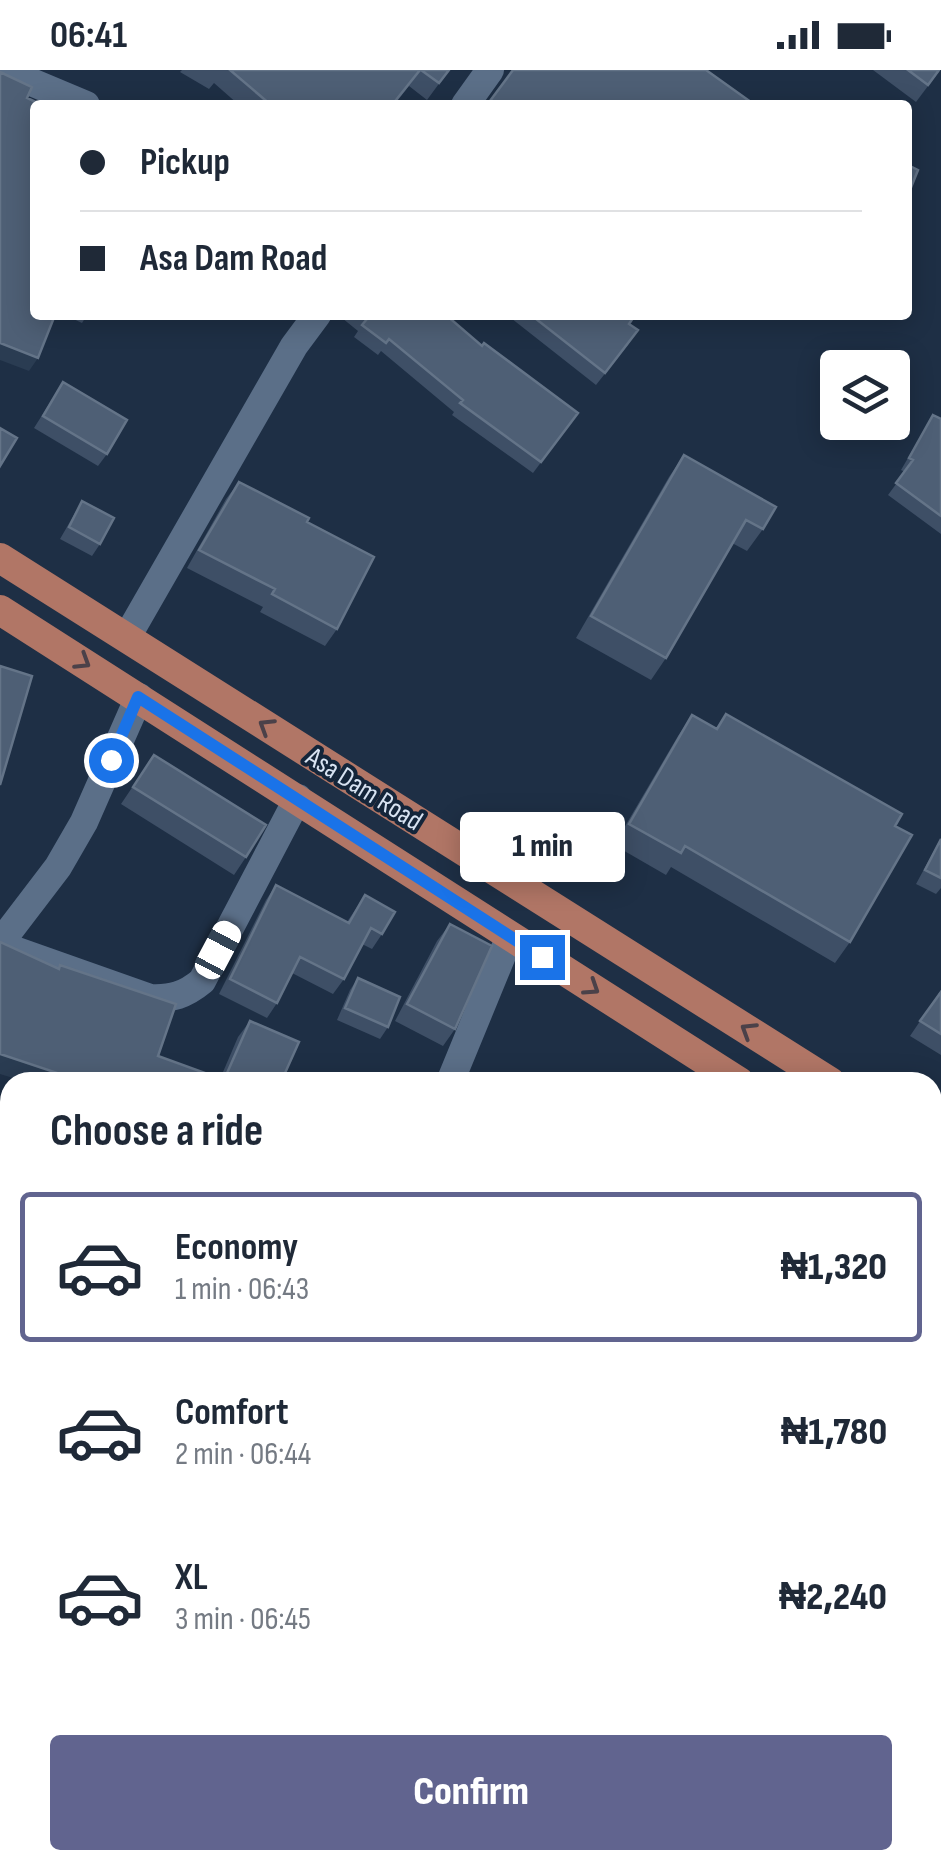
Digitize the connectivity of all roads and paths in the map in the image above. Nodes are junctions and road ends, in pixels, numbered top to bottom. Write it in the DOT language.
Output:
graph roads {
  1 [pos="3,70"];
  2 [pos="490,70"];
  3 [pos="74,100"];
  4 [pos="469,100"];
  5 [pos="313,320"];
  6 [pos="0,558"];
  7 [pos="0,610"];
  8 [pos="127,637"];
  9 [pos="138,697"];
  10 [pos="298,798"];
  11 [pos="510,936"];
  12 [pos="0,944"];
  13 [pos="454,1072"];
  14 [pos="723,1072"];
  15 [pos="814,1072"];
  1 -- 3 [label="street"];
  2 -- 4 [label="street"];
  5 -- 8 [label="street"];
  6 -- 8 [label="main road, Asa Dam Road"];
  7 -- 9 [label="main road, Asa Dam Road, one-way"];
  15 -- 8 [label="main road, Asa Dam Road, one-way"];
  9 -- 10 [label="main road, Asa Dam Road"];
  9 -- 12 [label="street"];
  10 -- 11 [label="main road, Asa Dam Road"];
  10 -- 12 [label="street"];
  11 -- 13 [label="street"];
  11 -- 14 [label="main road, Asa Dam Road, one-way"];
}
